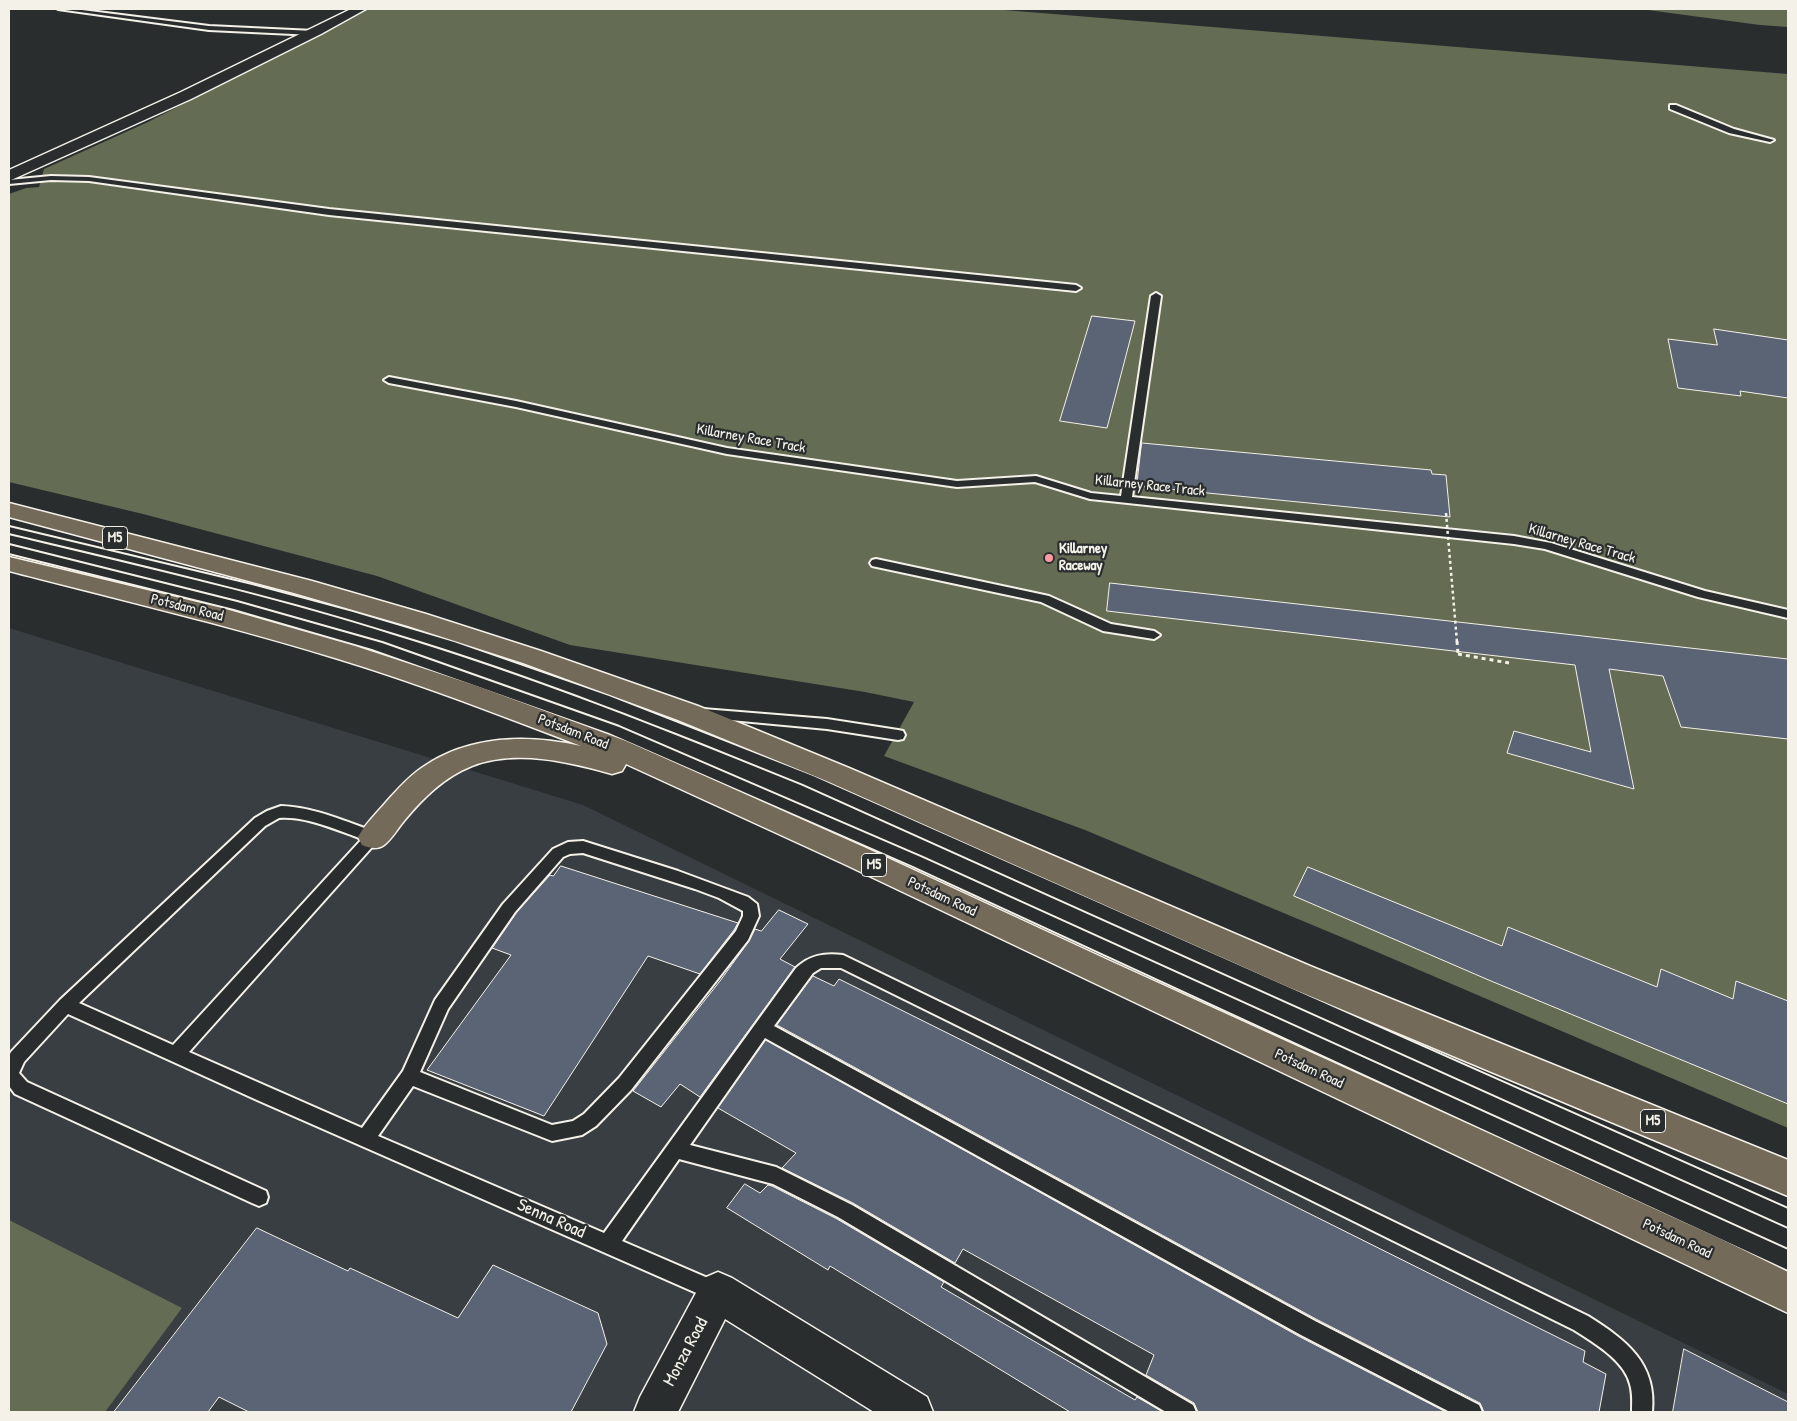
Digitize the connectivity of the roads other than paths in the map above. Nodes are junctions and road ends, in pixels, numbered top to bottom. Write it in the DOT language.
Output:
graph roads {
  1 [pos="61,9"];
  2 [pos="360,9"];
  3 [pos="314,33"];
  4 [pos="1674,107"];
  5 [pos="1770,140"];
  6 [pos="9,176"];
  7 [pos="9,182"];
  8 [pos="1076,288"];
  9 [pos="1156,296"];
  10 [pos="389,380"];
  11 [pos="1126,500"];
  12 [pos="9,510"];
  13 [pos="9,530"];
  14 [pos="9,549"];
  15 [pos="876,563"];
  16 [pos="9,564"];
  17 [pos="1788,614"];
  18 [pos="1154,634"];
  19 [pos="688,712"];
  20 [pos="898,735"];
  21 [pos="715,793"];
  22 [pos="373,837"];
  23 [pos="66,1005"];
  24 [pos="763,1028"];
  25 [pos="175,1055"];
  26 [pos="410,1076"];
  27 [pos="366,1138"];
  28 [pos="676,1150"];
  29 [pos="1788,1178"];
  30 [pos="259,1197"];
  31 [pos="1788,1218"];
  32 [pos="608,1244"];
  33 [pos="1788,1260"];
  34 [pos="718,1292"];
  35 [pos="1788,1293"];
  36 [pos="655,1412"];
  37 [pos="912,1412"];
  38 [pos="1186,1412"];
  39 [pos="1472,1412"];
  40 [pos="1642,1412"];
  1 -- 3 [label="lane"];
  2 -- 3 [label="street"];
  3 -- 6 [label="street"];
  4 -- 5 [label="lane"];
  7 -- 8 [label="lane"];
  9 -- 11 [label="lane"];
  10 -- 11 [label="lane, Killarney Race Track"];
  11 -- 17 [label="lane, Killarney Race Track"];
  12 -- 19 [label="main road, M5"];
  13 -- 31 [label="lane"];
  14 -- 33 [label="lane"];
  15 -- 18 [label="lane"];
  16 -- 21 [label="main road, Potsdam Road / M5"];
  19 -- 20 [label="lane"];
  19 -- 29 [label="main road, M5"];
  21 -- 22 [label="main road"];
  21 -- 35 [label="main road, Potsdam Road / M5"];
  22 -- 23 [label="lane"];
  22 -- 25 [label="lane"];
  23 -- 25 [label="lane, Senna Road"];
  23 -- 30 [label="lane"];
  24 -- 28 [label="lane"];
  24 -- 39 [label="lane"];
  24 -- 40 [label="lane"];
  25 -- 27 [label="lane, Senna Road"];
  26 -- 26 [label="lane"];
  26 -- 27 [label="lane"];
  27 -- 32 [label="lane, Senna Road"];
  28 -- 32 [label="lane"];
  28 -- 38 [label="lane"];
  32 -- 34 [label="lane, Senna Road"];
  34 -- 36 [label="street, Monza Road"];
  34 -- 37 [label="street, Senna Road"];
}
